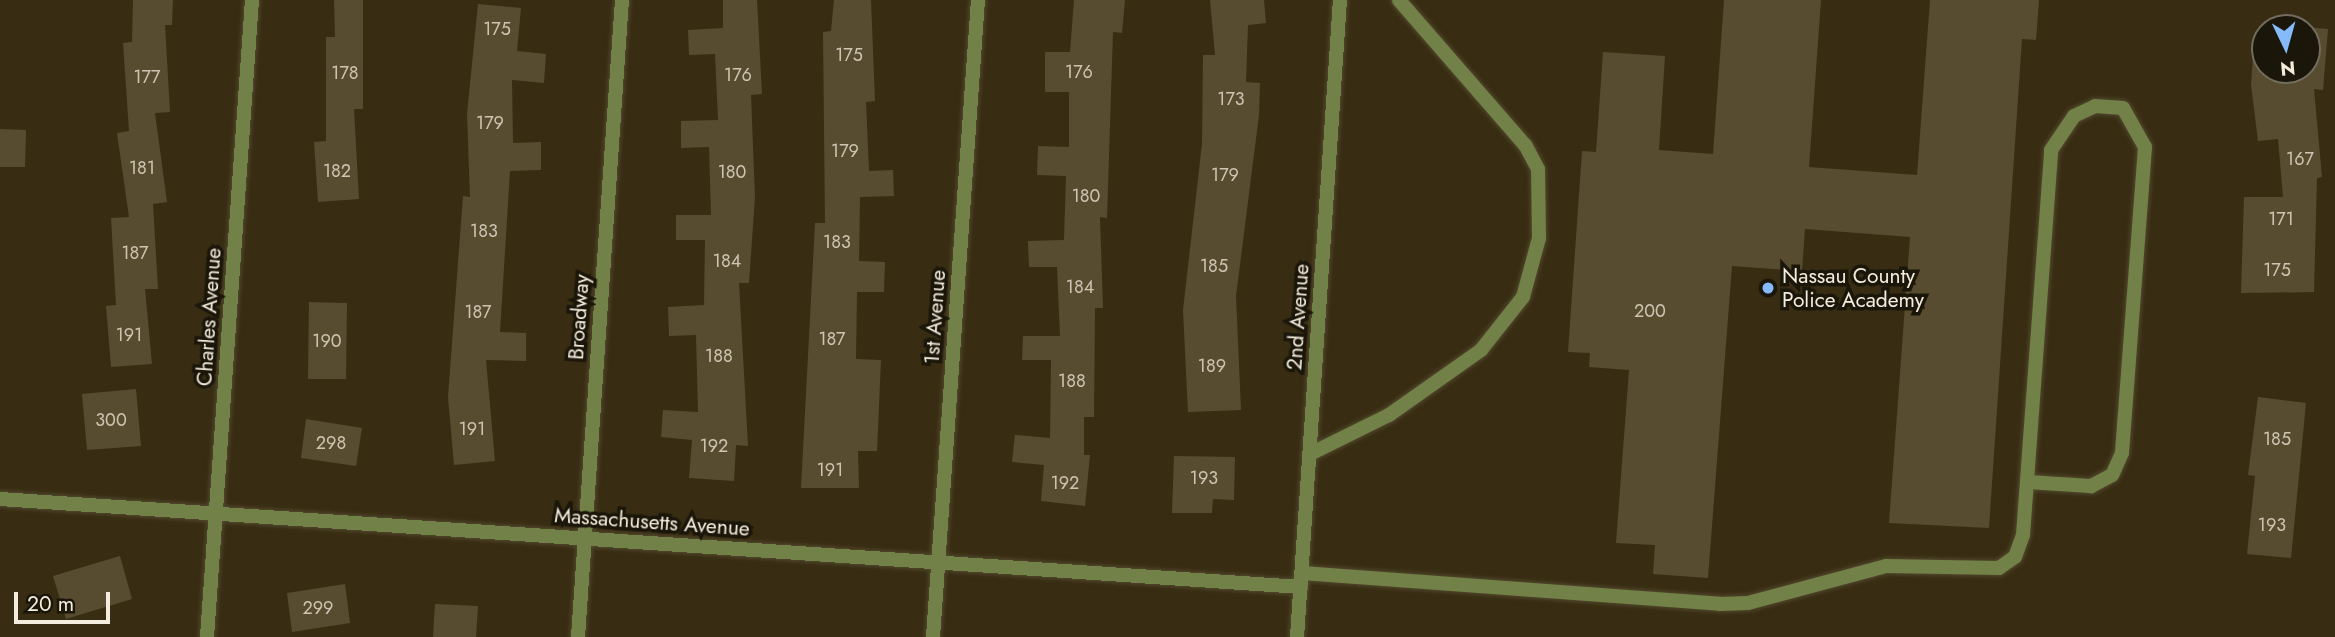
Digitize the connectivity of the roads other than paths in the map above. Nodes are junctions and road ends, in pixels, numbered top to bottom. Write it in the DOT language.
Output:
graph roads {
  1 [pos="252,0"];
  2 [pos="622,0"];
  3 [pos="978,0"];
  4 [pos="1340,0"];
  5 [pos="1399,0"];
  6 [pos="1310,454"];
  7 [pos="2027,482"];
  8 [pos="0,499"];
  9 [pos="216,513"];
  10 [pos="585,538"];
  11 [pos="939,562"];
  12 [pos="1301,580"];
  13 [pos="208,637"];
  14 [pos="578,637"];
  15 [pos="933,637"];
  16 [pos="1297,637"];
  1 -- 9 [label="street, Charles Avenue"];
  2 -- 10 [label="street, Broadway"];
  3 -- 11 [label="street, 1st Avenue"];
  4 -- 6 [label="street, 2nd Avenue"];
  5 -- 6 [label="street"];
  6 -- 12 [label="street, 2nd Avenue"];
  7 -- 7 [label="street, Massachusetts Avenue"];
  7 -- 12 [label="street, Massachusetts Avenue"];
  8 -- 9 [label="street, Massachusetts Avenue"];
  9 -- 10 [label="street, Massachusetts Avenue"];
  9 -- 13 [label="street, Charles Avenue"];
  10 -- 11 [label="street, Massachusetts Avenue"];
  10 -- 14 [label="street, Broadway"];
  11 -- 12 [label="street, Massachusetts Avenue"];
  11 -- 15 [label="street, 1st Avenue"];
  12 -- 16 [label="street, 2nd Avenue"];
}
